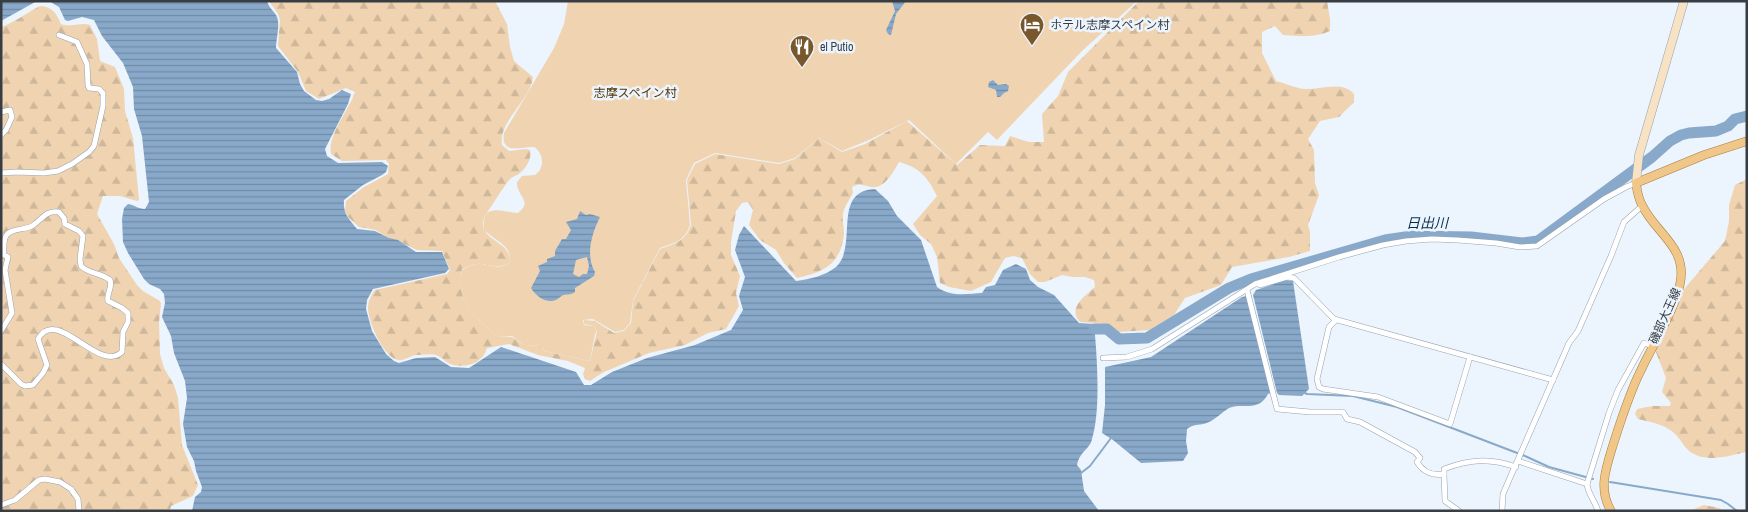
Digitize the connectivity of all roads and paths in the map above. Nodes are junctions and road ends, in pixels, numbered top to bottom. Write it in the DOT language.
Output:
graph roads {
  1 [pos="1684,1"];
  2 [pos="59,35"];
  3 [pos="1,112"];
  4 [pos="1,135"];
  5 [pos="1747,141"];
  6 [pos="1,174"];
  7 [pos="1636,183"];
  8 [pos="1642,206"];
  9 [pos="3,255"];
  10 [pos="1247,290"];
  11 [pos="1336,320"];
  12 [pos="1,331"];
  13 [pos="1652,346"];
  14 [pos="1470,356"];
  15 [pos="1103,358"];
  16 [pos="1,364"];
  17 [pos="1553,380"];
  18 [pos="1517,464"];
  19 [pos="1444,474"];
  20 [pos="1588,484"];
  21 [pos="1,505"];
  22 [pos="79,511"];
  23 [pos="1459,511"];
  24 [pos="1502,511"];
  25 [pos="1598,511"];
  26 [pos="1611,511"];
  1 -- 7 [label="street"];
  2 -- 6 [label="street"];
  3 -- 4 [label="street"];
  5 -- 7 [label="main road"];
  7 -- 8 [label="main road, 磯部大王線"];
  7 -- 10 [label="street"];
  8 -- 13 [label="main road, 磯部大王線"];
  8 -- 17 [label="street"];
  9 -- 12 [label="street"];
  9 -- 16 [label="street"];
  10 -- 11 [label="street"];
  10 -- 15 [label="street"];
  10 -- 19 [label="street"];
  11 -- 14 [label="street"];
  11 -- 14 [label="street"];
  13 -- 20 [label="street"];
  13 -- 26 [label="main road, 磯部大王線"];
  14 -- 17 [label="street"];
  17 -- 18 [label="street"];
  18 -- 19 [label="street"];
  18 -- 20 [label="street"];
  18 -- 24 [label="street"];
  19 -- 23 [label="street"];
  20 -- 25 [label="street"];
  21 -- 22 [label="street"];
}
